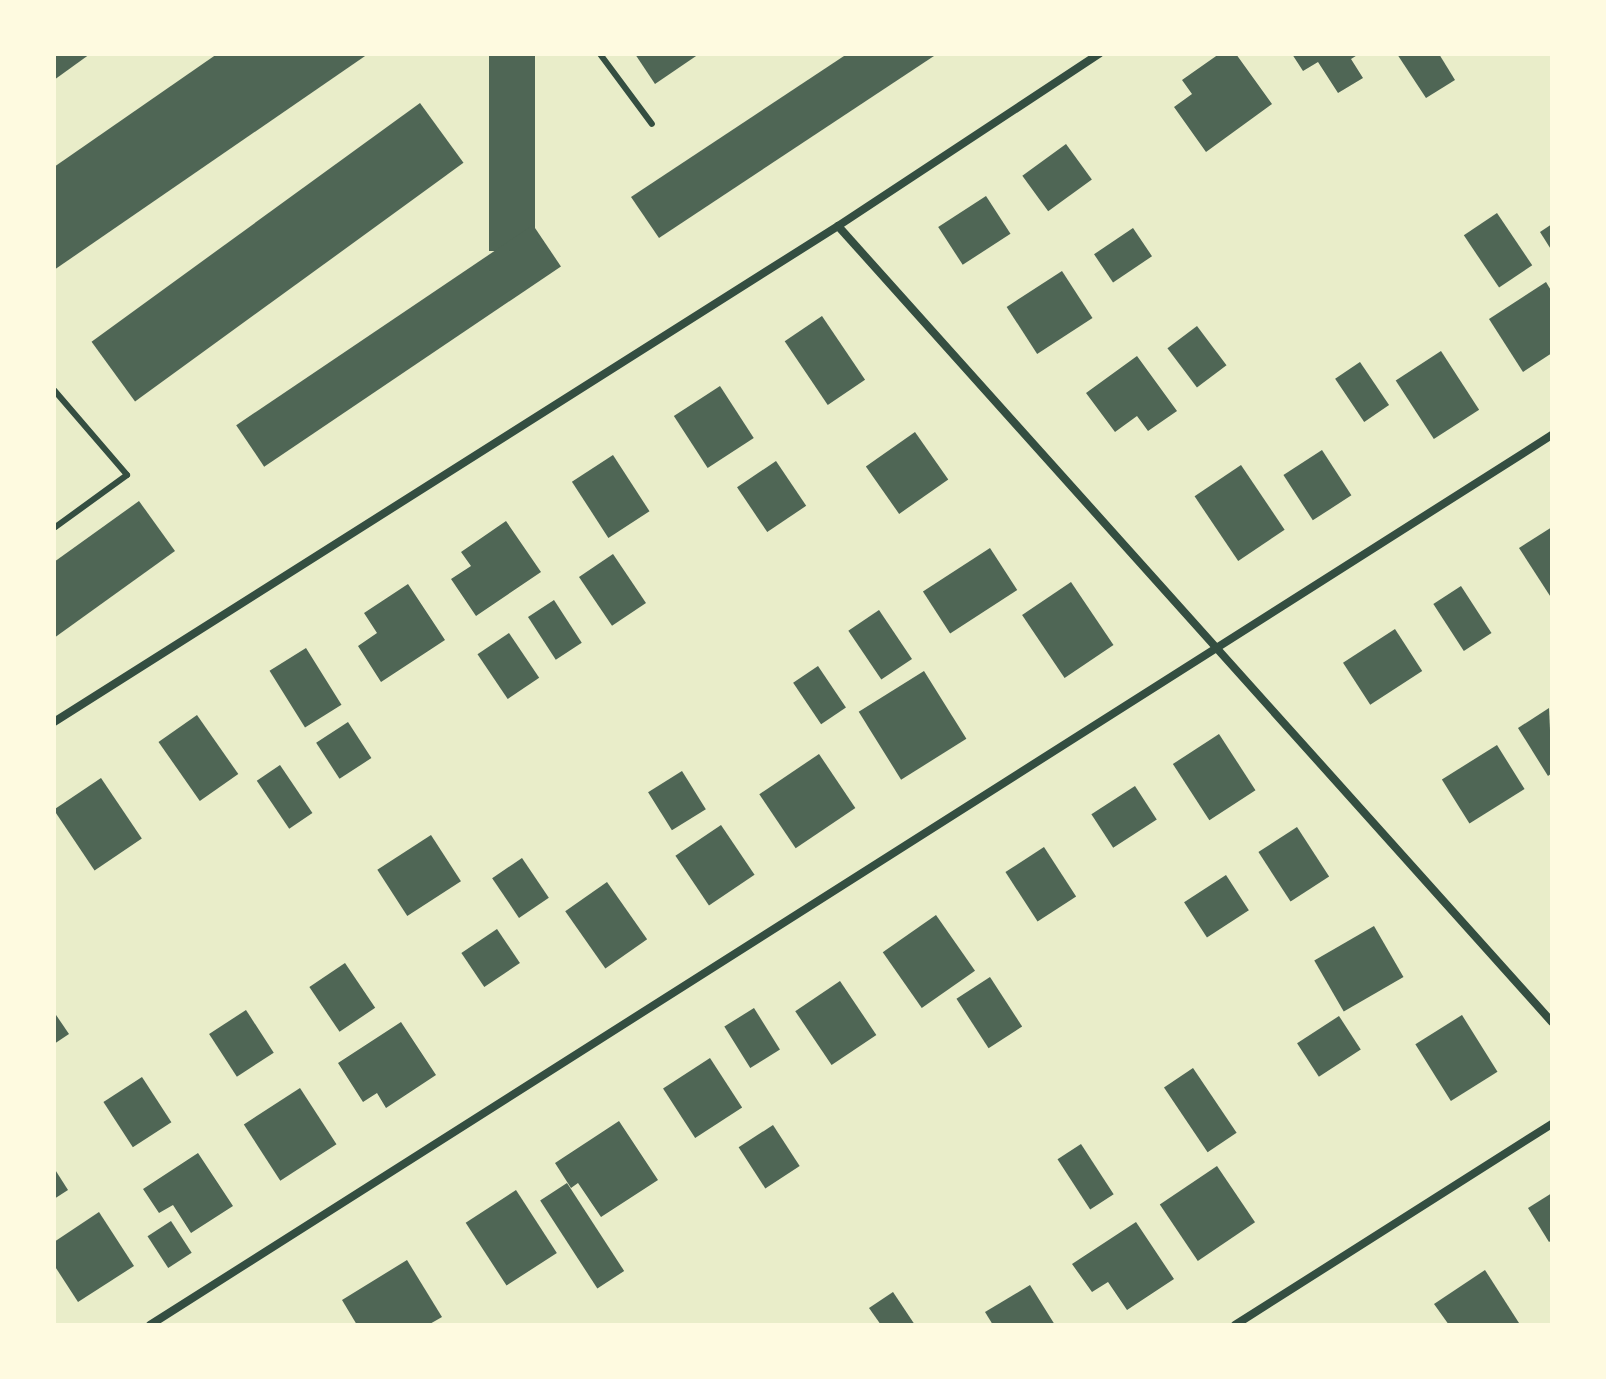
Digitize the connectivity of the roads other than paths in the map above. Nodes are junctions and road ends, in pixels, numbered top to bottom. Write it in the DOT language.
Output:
graph roads {
  1 [pos="600,54"];
  2 [pos="1099,54"];
  3 [pos="652,124"];
  4 [pos="838,226"];
  5 [pos="54,390"];
  6 [pos="1552,435"];
  7 [pos="54,528"];
  8 [pos="1214,646"];
  9 [pos="54,722"];
  10 [pos="1552,1022"];
  11 [pos="1552,1124"];
  12 [pos="150,1325"];
  13 [pos="1235,1325"];
  1 -- 3 [label="lane"];
  2 -- 4 [label="street"];
  4 -- 8 [label="street"];
  4 -- 9 [label="street"];
  5 -- 7 [label="lane"];
  6 -- 8 [label="street"];
  8 -- 10 [label="street"];
  8 -- 12 [label="street"];
  11 -- 13 [label="street"];
}
